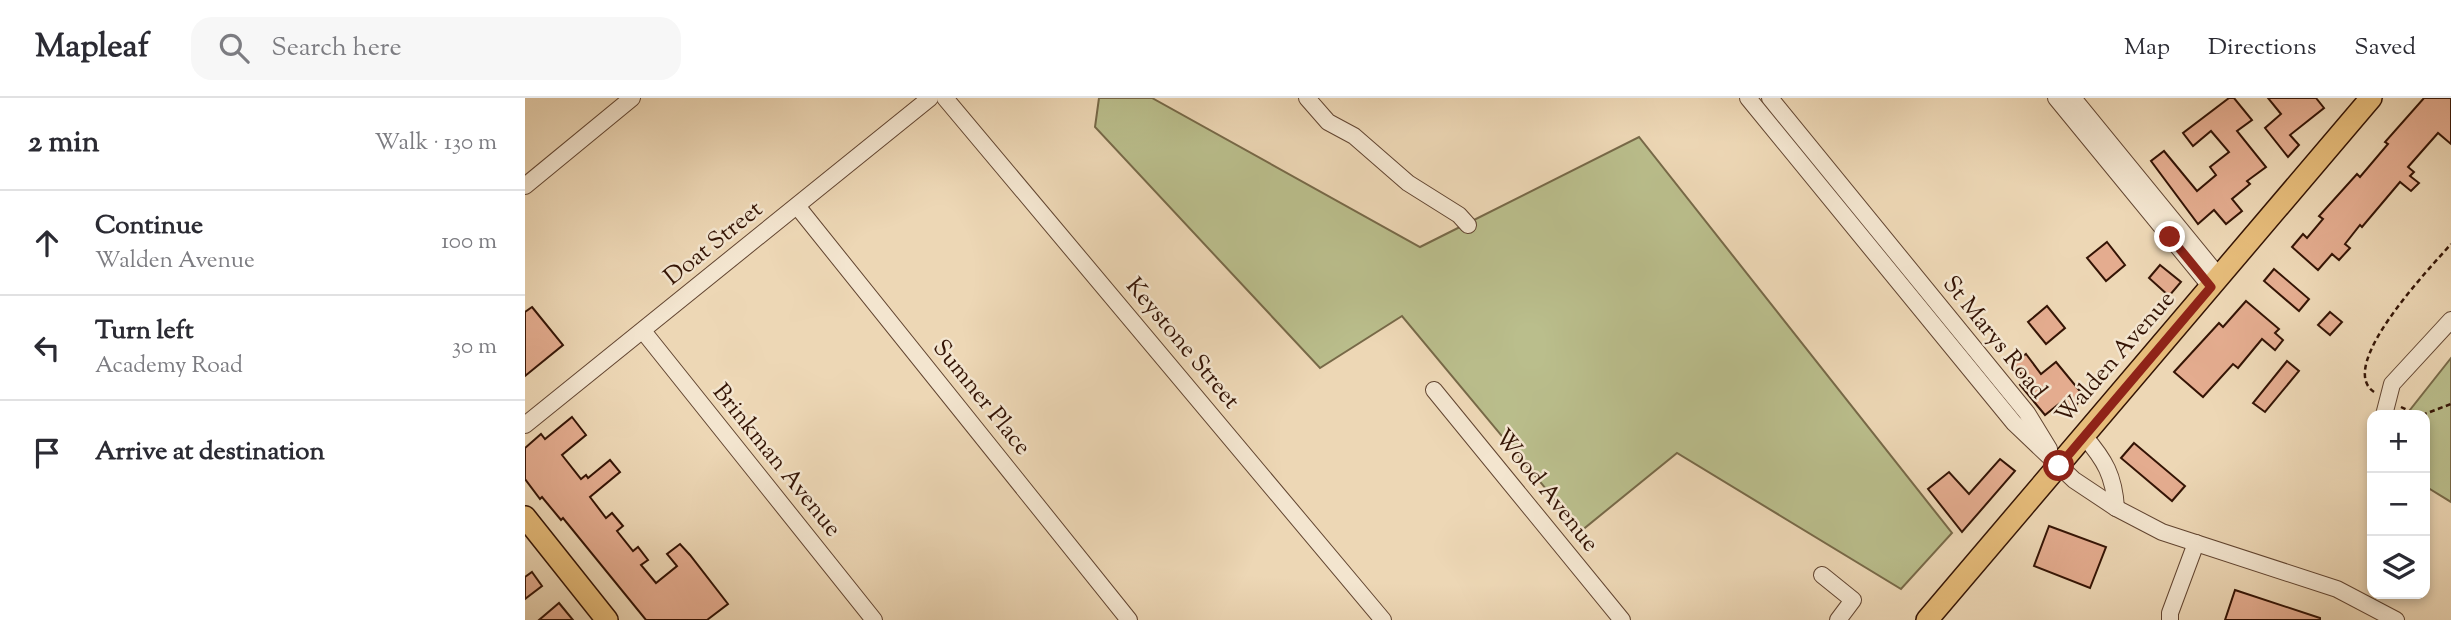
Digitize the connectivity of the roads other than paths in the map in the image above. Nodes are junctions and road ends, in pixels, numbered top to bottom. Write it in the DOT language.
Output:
graph roads {
  1 [pos="632,98"];
  2 [pos="930,98"];
  3 [pos="945,98"];
  4 [pos="1307,98"];
  5 [pos="1748,98"];
  6 [pos="1770,98"];
  7 [pos="2056,98"];
  8 [pos="2371,98"];
  9 [pos="2074,106"];
  10 [pos="1783,113"];
  11 [pos="1769,124"];
  12 [pos="525,186"];
  13 [pos="797,206"];
  14 [pos="1468,226"];
  15 [pos="2215,282"];
  16 [pos="1920,295"];
  17 [pos="2451,320"];
  18 [pos="643,331"];
  19 [pos="1434,390"];
  20 [pos="2385,410"];
  21 [pos="525,425"];
  22 [pos="2084,436"];
  23 [pos="2059,466"];
  24 [pos="2116,508"];
  25 [pos="525,517"];
  26 [pos="2196,543"];
  27 [pos="1822,575"];
  28 [pos="607,620"];
  29 [pos="874,620"];
  30 [pos="1129,620"];
  31 [pos="1383,620"];
  32 [pos="1622,620"];
  33 [pos="1838,620"];
  34 [pos="1927,620"];
  35 [pos="2170,620"];
  36 [pos="2396,620"];
  1 -- 12 [label="street"];
  2 -- 13 [label="street, Doat Street"];
  3 -- 31 [label="street, Keystone Street"];
  4 -- 14 [label="street"];
  5 -- 11 [label="street, St Marys Road"];
  6 -- 10 [label="street, St Marys Road"];
  7 -- 9 [label="street"];
  8 -- 15 [label="main road, Walden Avenue"];
  9 -- 15 [label="street"];
  9 -- 15 [label="street"];
  10 -- 11 [label="street"];
  10 -- 16 [label="street, St Marys Road"];
  11 -- 16 [label="street, St Marys Road"];
  13 -- 18 [label="street, Doat Street"];
  13 -- 30 [label="street, Sumner Place"];
  15 -- 22 [label="main road, Walden Avenue"];
  16 -- 23 [label="street, St Marys Road"];
  17 -- 20 [label="street"];
  18 -- 21 [label="street, Doat Street"];
  18 -- 29 [label="street, Brinkman Avenue"];
  19 -- 32 [label="street, Wood Avenue"];
  22 -- 23 [label="main road, Walden Avenue"];
  22 -- 24 [label="street"];
  23 -- 24 [label="street, St Marys Road"];
  23 -- 34 [label="main road, Walden Avenue"];
  24 -- 26 [label="street, St Marys Road"];
  25 -- 28 [label="main road"];
  26 -- 35 [label="street"];
  26 -- 36 [label="street, St Marys Road"];
  27 -- 33 [label="street"];
}
